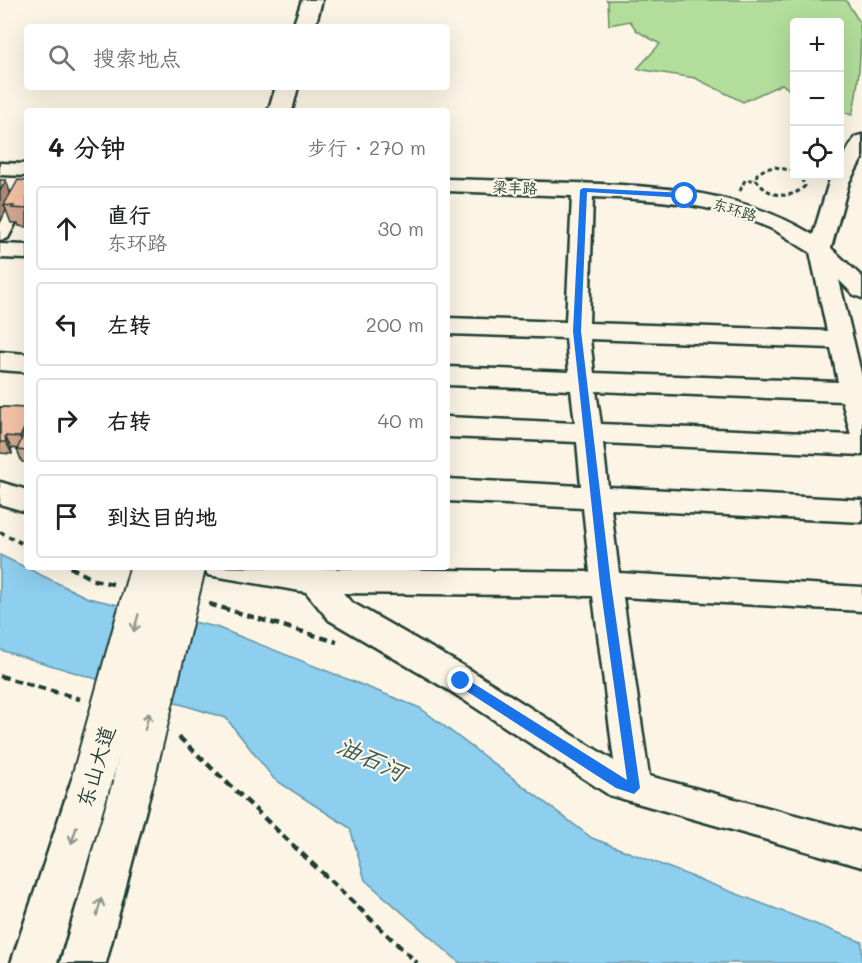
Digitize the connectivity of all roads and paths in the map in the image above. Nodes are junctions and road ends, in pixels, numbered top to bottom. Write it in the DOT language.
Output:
graph roads {
  1 [pos="312,0"];
  2 [pos="331,0"];
  3 [pos="305,24"];
  4 [pos="325,24"];
  5 [pos="301,90"];
  6 [pos="283,108"];
  7 [pos="862,141"];
  8 [pos="790,169"];
  9 [pos="0,170"];
  10 [pos="24,170"];
  11 [pos="756,180"];
  12 [pos="802,180"];
  13 [pos="450,185"];
  14 [pos="583,190"];
  15 [pos="738,196"];
  16 [pos="18,198"];
  17 [pos="0,233"];
  18 [pos="820,249"];
  19 [pos="0,251"];
  20 [pos="24,252"];
  21 [pos="862,290"];
  22 [pos="450,326"];
  23 [pos="577,331"];
  24 [pos="841,340"];
  25 [pos="0,361"];
  26 [pos="24,363"];
  27 [pos="450,376"];
  28 [pos="583,382"];
  29 [pos="853,392"];
  30 [pos="450,427"];
  31 [pos="862,431"];
  32 [pos="588,433"];
  33 [pos="862,445"];
  34 [pos="450,490"];
  35 [pos="0,493"];
  36 [pos="596,498"];
  37 [pos="24,500"];
  38 [pos="862,511"];
  39 [pos="0,532"];
  40 [pos="24,544"];
  41 [pos="76,570"];
  42 [pos="150,570"];
  43 [pos="184,570"];
  44 [pos="250,570"];
  45 [pos="303,575"];
  46 [pos="117,584"];
  47 [pos="606,584"];
  48 [pos="862,598"];
  49 [pos="205,603"];
  50 [pos="347,646"];
  51 [pos="0,676"];
  52 [pos="112,709"];
  53 [pos="150,710"];
  54 [pos="634,788"];
  55 [pos="862,850"];
  56 [pos="34,963"];
  57 [pos="83,963"];
  58 [pos="417,963"];
  1 -- 3 [label="main road"];
  2 -- 4 [label="main road"];
  5 -- 6 [label="main road"];
  7 -- 18 [label="street"];
  8 -- 11 [label="path"];
  9 -- 10 [label="street"];
  11 -- 12 [label="path"];
  11 -- 15 [label="path"];
  13 -- 14 [label="street, 梁丰路"];
  14 -- 18 [label="street, 东环路"];
  14 -- 23 [label="street"];
  16 -- 17 [label="street"];
  18 -- 21 [label="street, 东环路"];
  18 -- 24 [label="street"];
  19 -- 20 [label="street"];
  22 -- 23 [label="street"];
  23 -- 24 [label="street"];
  23 -- 28 [label="street"];
  24 -- 29 [label="street"];
  25 -- 26 [label="street"];
  27 -- 28 [label="street"];
  28 -- 29 [label="street"];
  28 -- 32 [label="street"];
  29 -- 31 [label="street"];
  30 -- 32 [label="street"];
  32 -- 33 [label="street"];
  32 -- 36 [label="street"];
  34 -- 36 [label="street"];
  35 -- 37 [label="street"];
  36 -- 38 [label="street"];
  36 -- 47 [label="street"];
  39 -- 40 [label="path"];
  41 -- 46 [label="path"];
  42 -- 52 [label="main road, 东山大道, one-way, bridge"];
  43 -- 53 [label="main road, 东山大道, bridge"];
  44 -- 45 [label="street"];
  45 -- 47 [label="street"];
  45 -- 54 [label="street"];
  47 -- 48 [label="street"];
  47 -- 54 [label="street"];
  49 -- 50 [label="path"];
  51 -- 52 [label="path"];
  52 -- 56 [label="main road, 东山大道, one-way, bridge"];
  57 -- 53 [label="main road, 东山大道, one-way, bridge"];
  53 -- 58 [label="path"];
  54 -- 55 [label="street"];
}
